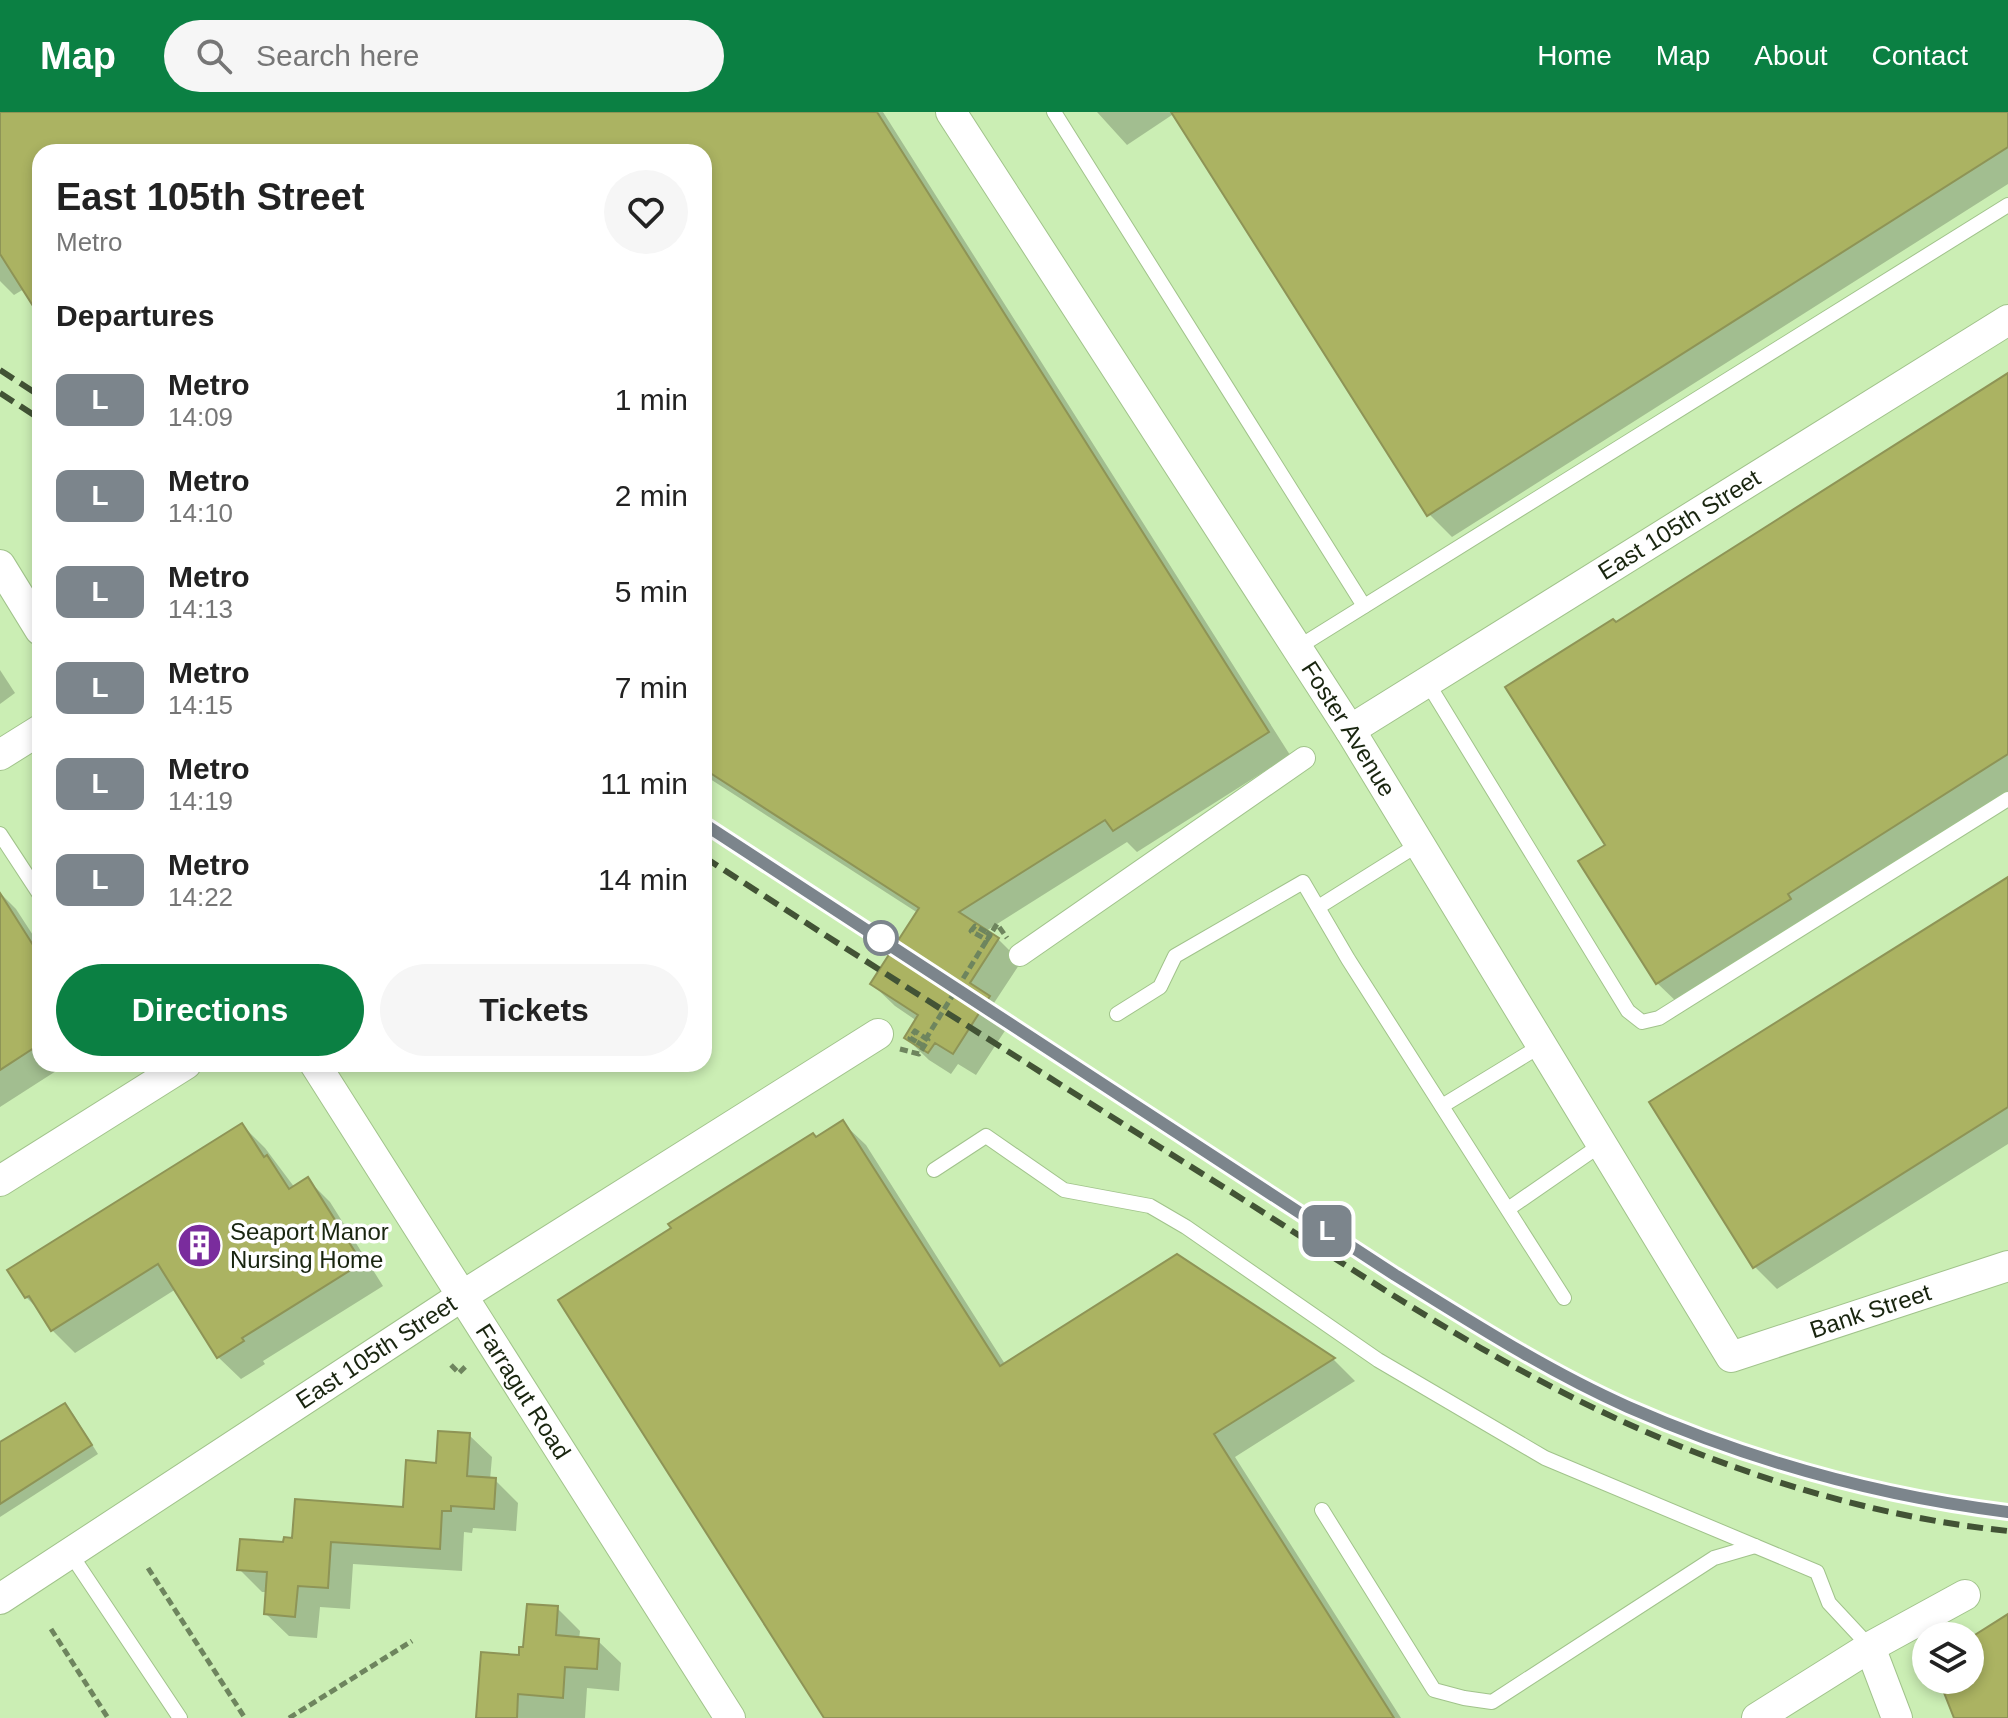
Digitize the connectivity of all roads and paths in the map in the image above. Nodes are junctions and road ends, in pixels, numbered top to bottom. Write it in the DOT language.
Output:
graph roads {
  1 [pos="951,112"];
  2 [pos="1054,112"];
  3 [pos="2008,205"];
  4 [pos="2008,320"];
  5 [pos="0,565"];
  6 [pos="1364,606"];
  7 [pos="32,617"];
  8 [pos="1297,648"];
  9 [pos="1427,682"];
  10 [pos="1350,730"];
  11 [pos="32,735"];
  12 [pos="0,755"];
  13 [pos="1304,758"];
  14 [pos="2008,799"];
  15 [pos="0,834"];
  16 [pos="1419,844"];
  17 [pos="32,883"];
  18 [pos="1320,906"];
  19 [pos="992,933"];
  20 [pos="1020,955"];
  21 [pos="1117,1014"];
  22 [pos="878,1034"];
  23 [pos="1542,1045"];
  24 [pos="922,1049"];
  25 [pos="173,1072"];
  26 [pos="320,1072"];
  27 [pos="1442,1106"];
  28 [pos="1602,1144"];
  29 [pos="934,1170"];
  30 [pos="0,1181"];
  31 [pos="1508,1209"];
  32 [pos="2008,1266"];
  33 [pos="462,1296"];
  34 [pos="1564,1298"];
  35 [pos="1731,1357"];
  36 [pos="451,1365"];
  37 [pos="466,1366"];
  38 [pos="1322,1510"];
  39 [pos="1755,1546"];
  40 [pos="70,1553"];
  41 [pos="148,1568"];
  42 [pos="1965,1595"];
  43 [pos="0,1599"];
  44 [pos="51,1629"];
  45 [pos="412,1641"];
  46 [pos="1870,1647"];
  47 [pos="108,1718"];
  48 [pos="180,1718"];
  49 [pos="245,1718"];
  50 [pos="289,1718"];
  51 [pos="730,1718"];
  52 [pos="1757,1718"];
  53 [pos="1897,1718"];
  1 -- 8 [label="street, Foster Avenue"];
  2 -- 6 [label="lane"];
  3 -- 6 [label="lane"];
  4 -- 9 [label="street, East 105th Street"];
  5 -- 7 [label="street"];
  6 -- 8 [label="lane"];
  8 -- 10 [label="street, Foster Avenue"];
  9 -- 10 [label="street, East 105th Street"];
  9 -- 14 [label="lane"];
  10 -- 16 [label="street, Foster Avenue"];
  11 -- 12 [label="street"];
  13 -- 20 [label="street"];
  15 -- 17 [label="lane"];
  16 -- 18 [label="lane"];
  16 -- 23 [label="street, Foster Avenue"];
  18 -- 21 [label="lane"];
  18 -- 27 [label="lane"];
  19 -- 24 [label="path, bridge"];
  22 -- 33 [label="street, East 105th Street"];
  23 -- 27 [label="lane"];
  23 -- 28 [label="street, Foster Avenue"];
  25 -- 30 [label="street"];
  26 -- 33 [label="street, Farragut Road"];
  27 -- 31 [label="lane"];
  28 -- 31 [label="lane"];
  28 -- 35 [label="street, Foster Avenue"];
  29 -- 39 [label="lane"];
  31 -- 34 [label="lane"];
  32 -- 35 [label="street, Bank Street"];
  33 -- 40 [label="street, East 105th Street"];
  33 -- 51 [label="street, Farragut Road"];
  36 -- 37 [label="path"];
  38 -- 39 [label="lane"];
  39 -- 46 [label="lane"];
  40 -- 43 [label="street, East 105th Street"];
  40 -- 48 [label="lane"];
  41 -- 49 [label="path"];
  42 -- 46 [label="street"];
  44 -- 47 [label="path"];
  45 -- 50 [label="path"];
  46 -- 52 [label="street"];
  46 -- 53 [label="street"];
}
